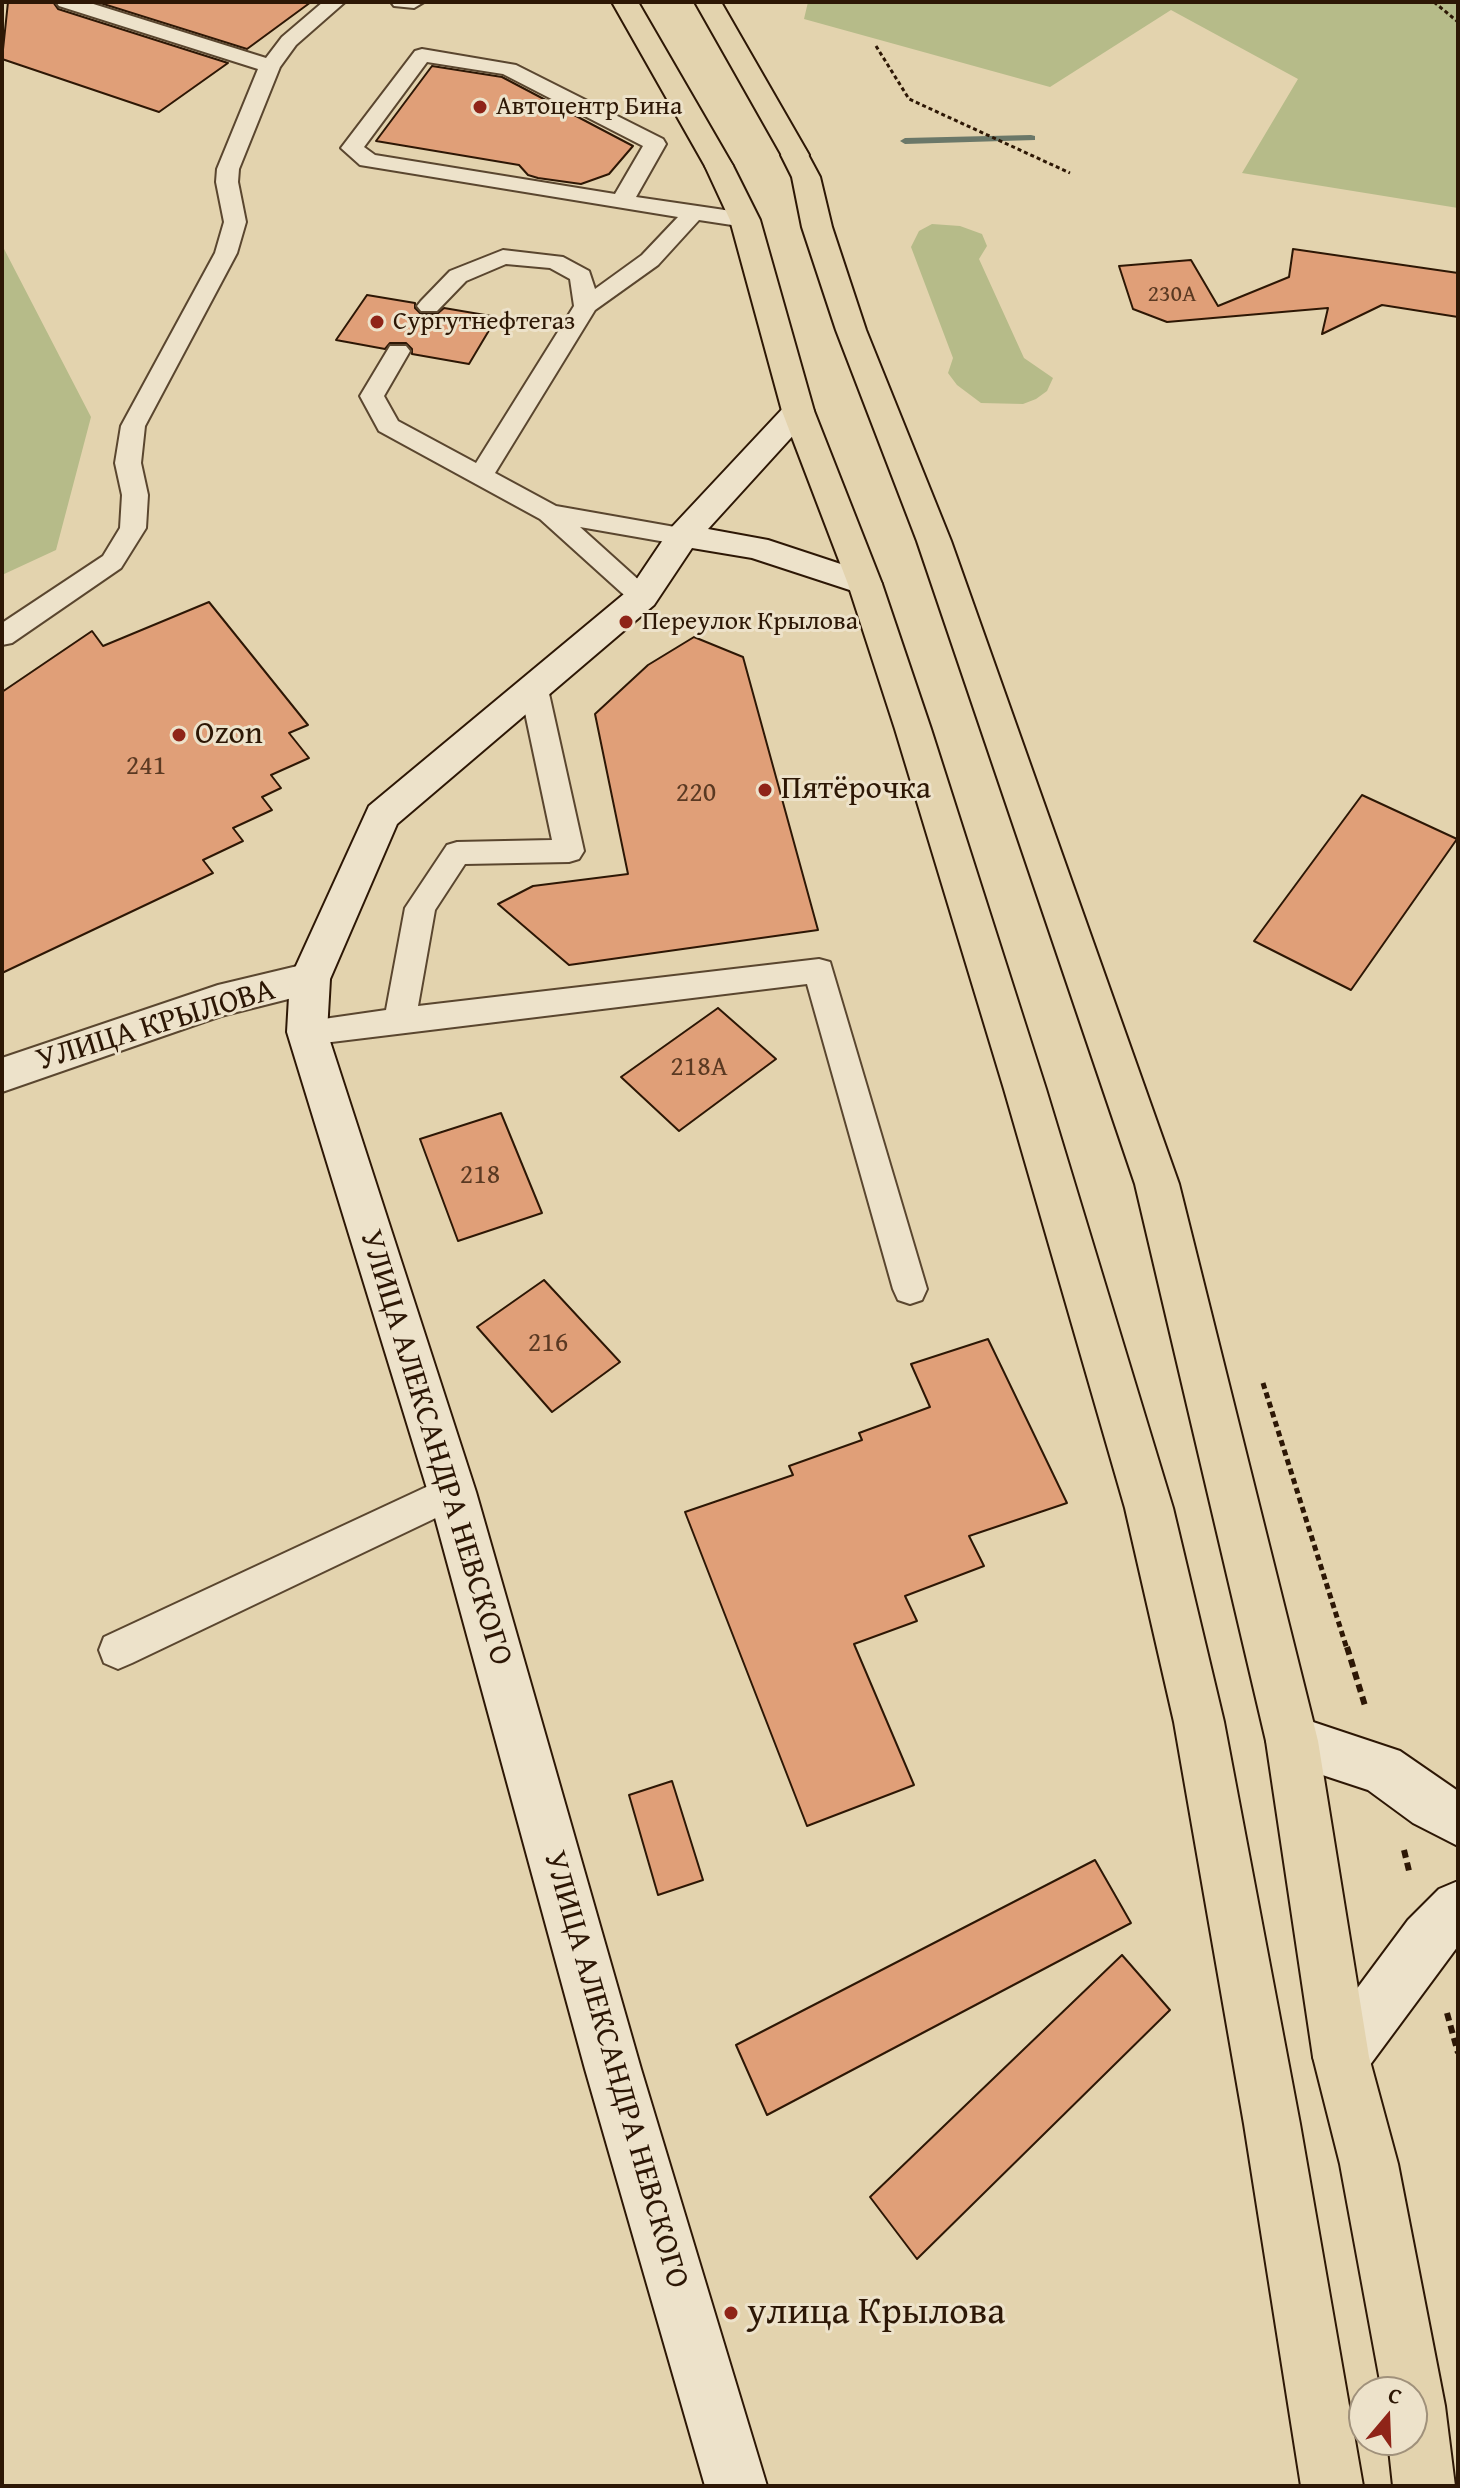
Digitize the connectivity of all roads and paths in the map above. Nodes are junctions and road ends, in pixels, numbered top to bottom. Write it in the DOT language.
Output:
graph roads {
  1 [pos="66,2"];
  2 [pos="335,2"];
  3 [pos="401,2"];
  4 [pos="414,2"];
  5 [pos="625,2"];
  6 [pos="708,2"];
  7 [pos="1434,2"];
  8 [pos="1458,22"];
  9 [pos="876,46"];
  10 [pos="270,66"];
  11 [pos="1070,173"];
  12 [pos="622,201"];
  13 [pos="694,213"];
  14 [pos="745,220"];
  15 [pos="429,306"];
  16 [pos="586,306"];
  17 [pos="398,351"];
  18 [pos="798,411"];
  19 [pos="480,476"];
  20 [pos="549,513"];
  21 [pos="683,536"];
  22 [pos="865,584"];
  23 [pos="642,597"];
  24 [pos="2,636"];
  25 [pos="534,689"];
  26 [pos="310,979"];
  27 [pos="400,1021"];
  28 [pos="307,1032"];
  29 [pos="2,1075"];
  30 [pos="910,1289"];
  31 [pos="452,1492"];
  32 [pos="118,1650"];
  33 [pos="1292,1741"];
  34 [pos="1458,1820"];
  35 [pos="1458,1908"];
  36 [pos="1341,2057"];
  37 [pos="736,2486"];
  38 [pos="1332,2486"];
  39 [pos="1424,2486"];
  1 -- 10 [label="lane"];
  2 -- 10 [label="lane"];
  3 -- 4 [label="lane"];
  5 -- 14 [label="main road"];
  6 -- 33 [label="main road"];
  7 -- 8 [label="path"];
  9 -- 11 [label="path"];
  10 -- 24 [label="lane"];
  12 -- 12 [label="lane"];
  12 -- 13 [label="lane"];
  13 -- 14 [label="lane"];
  13 -- 16 [label="lane"];
  14 -- 18 [label="main road"];
  15 -- 16 [label="lane"];
  16 -- 19 [label="lane"];
  17 -- 19 [label="lane"];
  18 -- 21 [label="street, УЛИЦА АЛЕКСАНДРА НЕВСКОГО"];
  18 -- 22 [label="main road"];
  19 -- 20 [label="lane"];
  20 -- 21 [label="lane"];
  20 -- 23 [label="lane"];
  21 -- 22 [label="street"];
  21 -- 23 [label="street, УЛИЦА АЛЕКСАНДРА НЕВСКОГО"];
  22 -- 38 [label="main road"];
  23 -- 25 [label="street, УЛИЦА АЛЕКСАНДРА НЕВСКОГО"];
  25 -- 26 [label="street, УЛИЦА АЛЕКСАНДРА НЕВСКОГО"];
  25 -- 27 [label="lane"];
  26 -- 28 [label="street, УЛИЦА АЛЕКСАНДРА НЕВСКОГО"];
  26 -- 29 [label="street, УЛИЦА КРЫЛОВА"];
  27 -- 28 [label="lane"];
  27 -- 30 [label="lane"];
  28 -- 31 [label="street, УЛИЦА АЛЕКСАНДРА НЕВСКОГО"];
  31 -- 32 [label="lane"];
  31 -- 37 [label="street, УЛИЦА АЛЕКСАНДРА НЕВСКОГО"];
  33 -- 34 [label="street"];
  33 -- 36 [label="main road"];
  35 -- 36 [label="street"];
  36 -- 39 [label="main road"];
}
